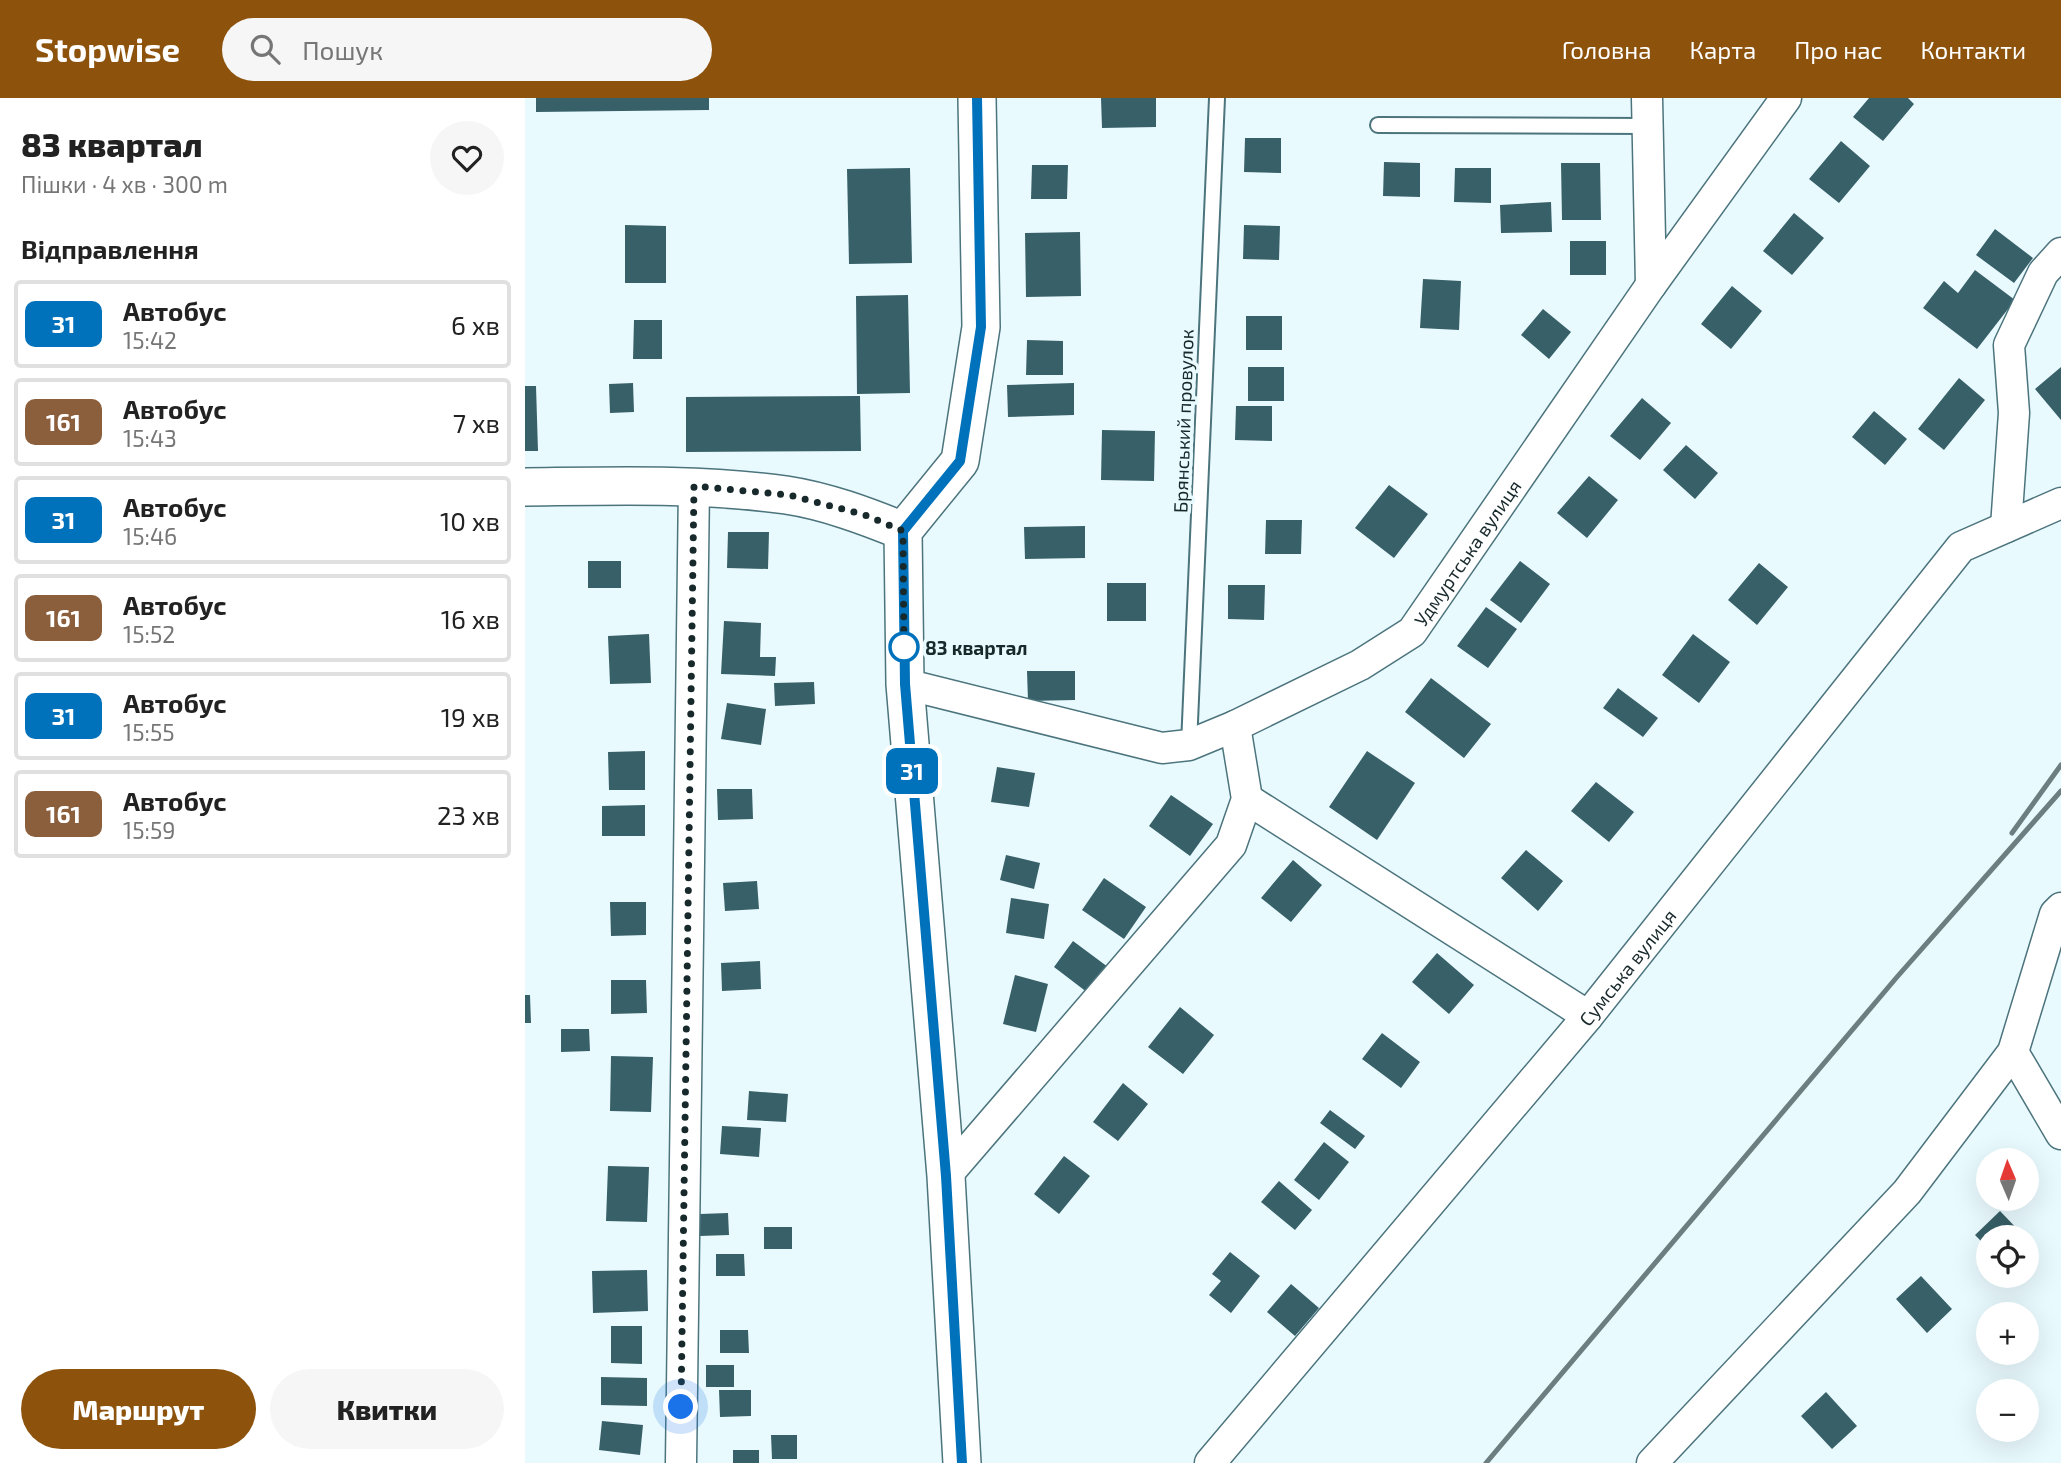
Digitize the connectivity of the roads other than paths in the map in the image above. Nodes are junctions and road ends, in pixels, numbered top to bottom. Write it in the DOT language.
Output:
graph roads {
  1 [pos="977,98"];
  2 [pos="1216,98"];
  3 [pos="1786,98"];
  4 [pos="1648,112"];
  5 [pos="1378,125"];
  6 [pos="2061,253"];
  7 [pos="1651,285"];
  8 [pos="694,486"];
  9 [pos="525,487"];
  10 [pos="2061,503"];
  11 [pos="2006,527"];
  12 [pos="903,531"];
  13 [pos="905,684"];
  14 [pos="1235,726"];
  15 [pos="1189,745"];
  16 [pos="1247,799"];
  17 [pos="2061,908"];
  18 [pos="1588,1016"];
  19 [pos="2013,1052"];
  20 [pos="2052,1097"];
  21 [pos="2061,1134"];
  22 [pos="946,1176"];
  23 [pos="681,1463"];
  24 [pos="962,1463"];
  25 [pos="1210,1463"];
  26 [pos="1652,1463"];
  1 -- 12 [label="street"];
  2 -- 15 [label="lane, Брянський провулок"];
  3 -- 7 [label="street, Удмуртська вулиця"];
  4 -- 5 [label="lane"];
  4 -- 7 [label="street"];
  6 -- 11 [label="street"];
  7 -- 14 [label="street, Удмуртська вулиця"];
  8 -- 9 [label="street"];
  8 -- 12 [label="street"];
  8 -- 23 [label="street"];
  10 -- 11 [label="street, Сумська вулиця"];
  11 -- 18 [label="street, Сумська вулиця"];
  12 -- 13 [label="street"];
  13 -- 15 [label="street, Удмуртська вулиця"];
  13 -- 22 [label="street"];
  14 -- 15 [label="street, Удмуртська вулиця"];
  14 -- 16 [label="street"];
  16 -- 18 [label="street"];
  16 -- 22 [label="street"];
  17 -- 19 [label="street"];
  18 -- 25 [label="street, Сумська вулиця"];
  19 -- 20 [label="street"];
  19 -- 26 [label="street"];
  20 -- 21 [label="street"];
  22 -- 24 [label="street"];
}
